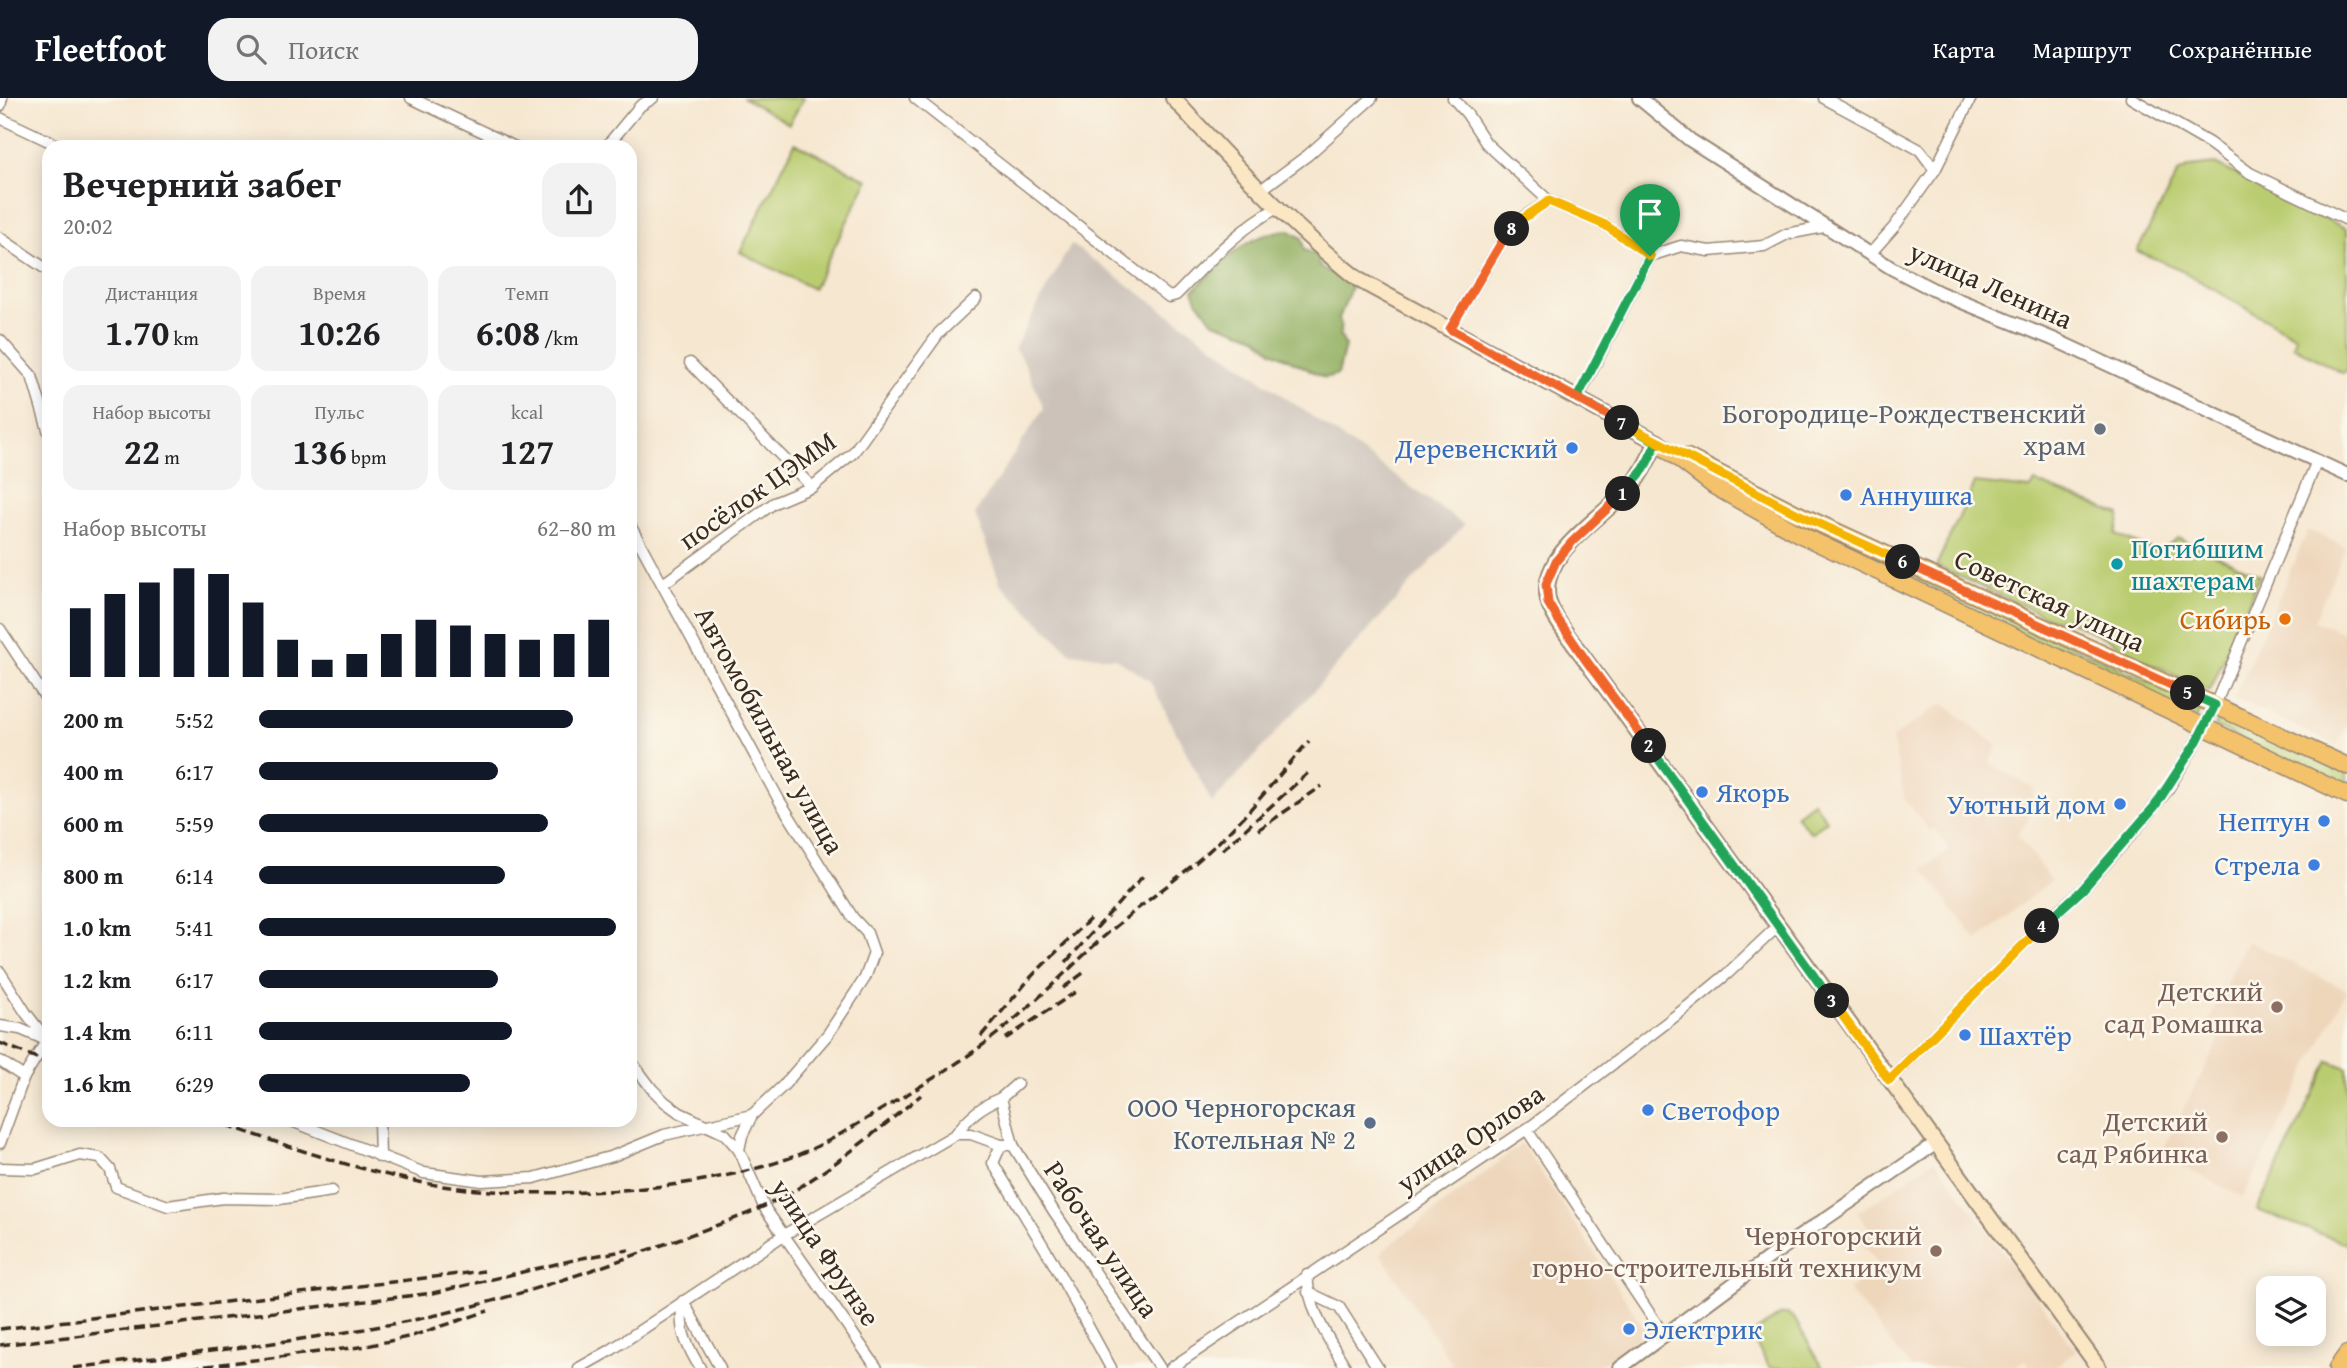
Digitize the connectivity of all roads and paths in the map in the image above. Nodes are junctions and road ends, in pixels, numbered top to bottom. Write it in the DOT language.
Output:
graph roads {
  1 [pos="2,98"];
  2 [pos="411,98"];
  3 [pos="653,98"];
  4 [pos="915,98"];
  5 [pos="1159,98"];
  6 [pos="1172,98"];
  7 [pos="1372,98"];
  8 [pos="1453,98"];
  9 [pos="1639,98"];
  10 [pos="1824,98"];
  11 [pos="1971,98"];
  12 [pos="2131,98"];
  13 [pos="0,106"];
  14 [pos="0,118"];
  15 [pos="1200,127"];
  16 [pos="46,140"];
  17 [pos="500,140"];
  18 [pos="613,140"];
  19 [pos="1935,170"];
  20 [pos="1262,189"];
  21 [pos="1549,201"];
  22 [pos="1279,207"];
  23 [pos="2347,220"];
  24 [pos="1824,227"];
  25 [pos="0,238"];
  26 [pos="1870,254"];
  27 [pos="1650,256"];
  28 [pos="42,266"];
  29 [pos="976,298"];
  30 [pos="1450,329"];
  31 [pos="0,340"];
  32 [pos="690,363"];
  33 [pos="1577,398"];
  34 [pos="42,410"];
  35 [pos="1657,442"];
  36 [pos="2317,461"];
  37 [pos="2347,475"];
  38 [pos="812,487"];
  39 [pos="637,538"];
  40 [pos="663,584"];
  41 [pos="0,629"];
  42 [pos="42,692"];
  43 [pos="2215,705"];
  44 [pos="2204,727"];
  45 [pos="2347,766"];
  46 [pos="2347,795"];
  47 [pos="1778,926"];
  48 [pos="0,972"];
  49 [pos="0,1026"];
  50 [pos="42,1033"];
  51 [pos="42,1038"];
  52 [pos="42,1050"];
  53 [pos="0,1061"];
  54 [pos="637,1069"];
  55 [pos="24,1077"];
  56 [pos="1889,1080"];
  57 [pos="1017,1084"];
  58 [pos="1001,1098"];
  59 [pos="752,1115"];
  60 [pos="710,1125"];
  61 [pos="306,1127"];
  62 [pos="379,1127"];
  63 [pos="1527,1130"];
  64 [pos="956,1135"];
  65 [pos="0,1143"];
  66 [pos="1935,1144"];
  67 [pos="1001,1145"];
  68 [pos="1013,1145"];
  69 [pos="739,1150"];
  70 [pos="380,1157"];
  71 [pos="0,1168"];
  72 [pos="332,1191"];
  73 [pos="782,1236"];
  74 [pos="1307,1275"];
  75 [pos="1308,1292"];
  76 [pos="683,1301"];
  77 [pos="1664,1335"];
  78 [pos="2347,1354"];
  79 [pos="579,1368"];
  80 [pos="700,1368"];
  81 [pos="720,1368"];
  82 [pos="877,1368"];
  83 [pos="1111,1368"];
  84 [pos="1160,1368"];
  85 [pos="1171,1368"];
  86 [pos="1346,1368"];
  87 [pos="1378,1368"];
  88 [pos="1620,1368"];
  89 [pos="2099,1368"];
  90 [pos="2337,1368"];
  1 -- 13 [label="street"];
  2 -- 17 [label="street"];
  3 -- 18 [label="street"];
  4 -- 22 [label="street"];
  5 -- 15 [label="main road, Советская улица"];
  6 -- 15 [label="main road, Советская улица"];
  7 -- 20 [label="street"];
  8 -- 21 [label="street"];
  9 -- 24 [label="street, улица Ленина"];
  10 -- 19 [label="street"];
  11 -- 19 [label="street"];
  12 -- 23 [label="street"];
  14 -- 16 [label="street"];
  15 -- 20 [label="main road, Советская улица"];
  19 -- 26 [label="street"];
  20 -- 22 [label="main road, Советская улица"];
  21 -- 27 [label="street"];
  21 -- 30 [label="street"];
  22 -- 30 [label="main road, Советская улица"];
  24 -- 26 [label="street, улица Ленина"];
  24 -- 27 [label="street"];
  25 -- 28 [label="street"];
  26 -- 36 [label="street, улица Ленина"];
  27 -- 33 [label="street"];
  29 -- 38 [label="street, посёлок ЦЭММ"];
  30 -- 33 [label="main road, Советская улица"];
  31 -- 34 [label="street"];
  32 -- 38 [label="street"];
  33 -- 35 [label="main road, Советская улица"];
  35 -- 43 [label="main road, Советская улица"];
  35 -- 44 [label="main road, Советская улица"];
  35 -- 47 [label="main road"];
  36 -- 37 [label="street, улица Ленина"];
  36 -- 43 [label="street"];
  38 -- 40 [label="street, посёлок ЦЭММ"];
  39 -- 40 [label="street, Автомобильная улица"];
  40 -- 59 [label="street, Автомобильная улица"];
  41 -- 42 [label="street"];
  43 -- 44 [label="street"];
  43 -- 45 [label="main road, Советская улица"];
  44 -- 46 [label="main road, Советская улица"];
  44 -- 56 [label="street"];
  47 -- 56 [label="main road"];
  47 -- 63 [label="street, улица Орлова"];
  48 -- 50 [label="street"];
  49 -- 51 [label="street"];
  52 -- 55 [label="street"];
  53 -- 55 [label="street"];
  54 -- 60 [label="street"];
  55 -- 65 [label="street"];
  56 -- 66 [label="main road"];
  57 -- 58 [label="street"];
  58 -- 64 [label="street"];
  58 -- 68 [label="street"];
  59 -- 60 [label="street"];
  59 -- 69 [label="street"];
  60 -- 69 [label="street"];
  60 -- 70 [label="street"];
  61 -- 70 [label="street"];
  62 -- 70 [label="street"];
  63 -- 74 [label="street, улица Орлова"];
  63 -- 77 [label="street"];
  64 -- 67 [label="street, Рабочая улица"];
  64 -- 73 [label="street"];
  66 -- 77 [label="street"];
  66 -- 89 [label="main road"];
  67 -- 68 [label="street, Рабочая улица"];
  67 -- 83 [label="street, Рабочая улица"];
  68 -- 84 [label="street, Рабочая улица"];
  69 -- 73 [label="street, улица Фрунзе"];
  71 -- 72 [label="street"];
  73 -- 76 [label="street"];
  73 -- 82 [label="street, улица Фрунзе"];
  74 -- 75 [label="street"];
  74 -- 85 [label="street, улица Орлова"];
  75 -- 86 [label="street"];
  75 -- 87 [label="street"];
  76 -- 79 [label="street"];
  76 -- 80 [label="street"];
  76 -- 81 [label="street"];
  77 -- 88 [label="street"];
  78 -- 90 [label="main road"];
}
